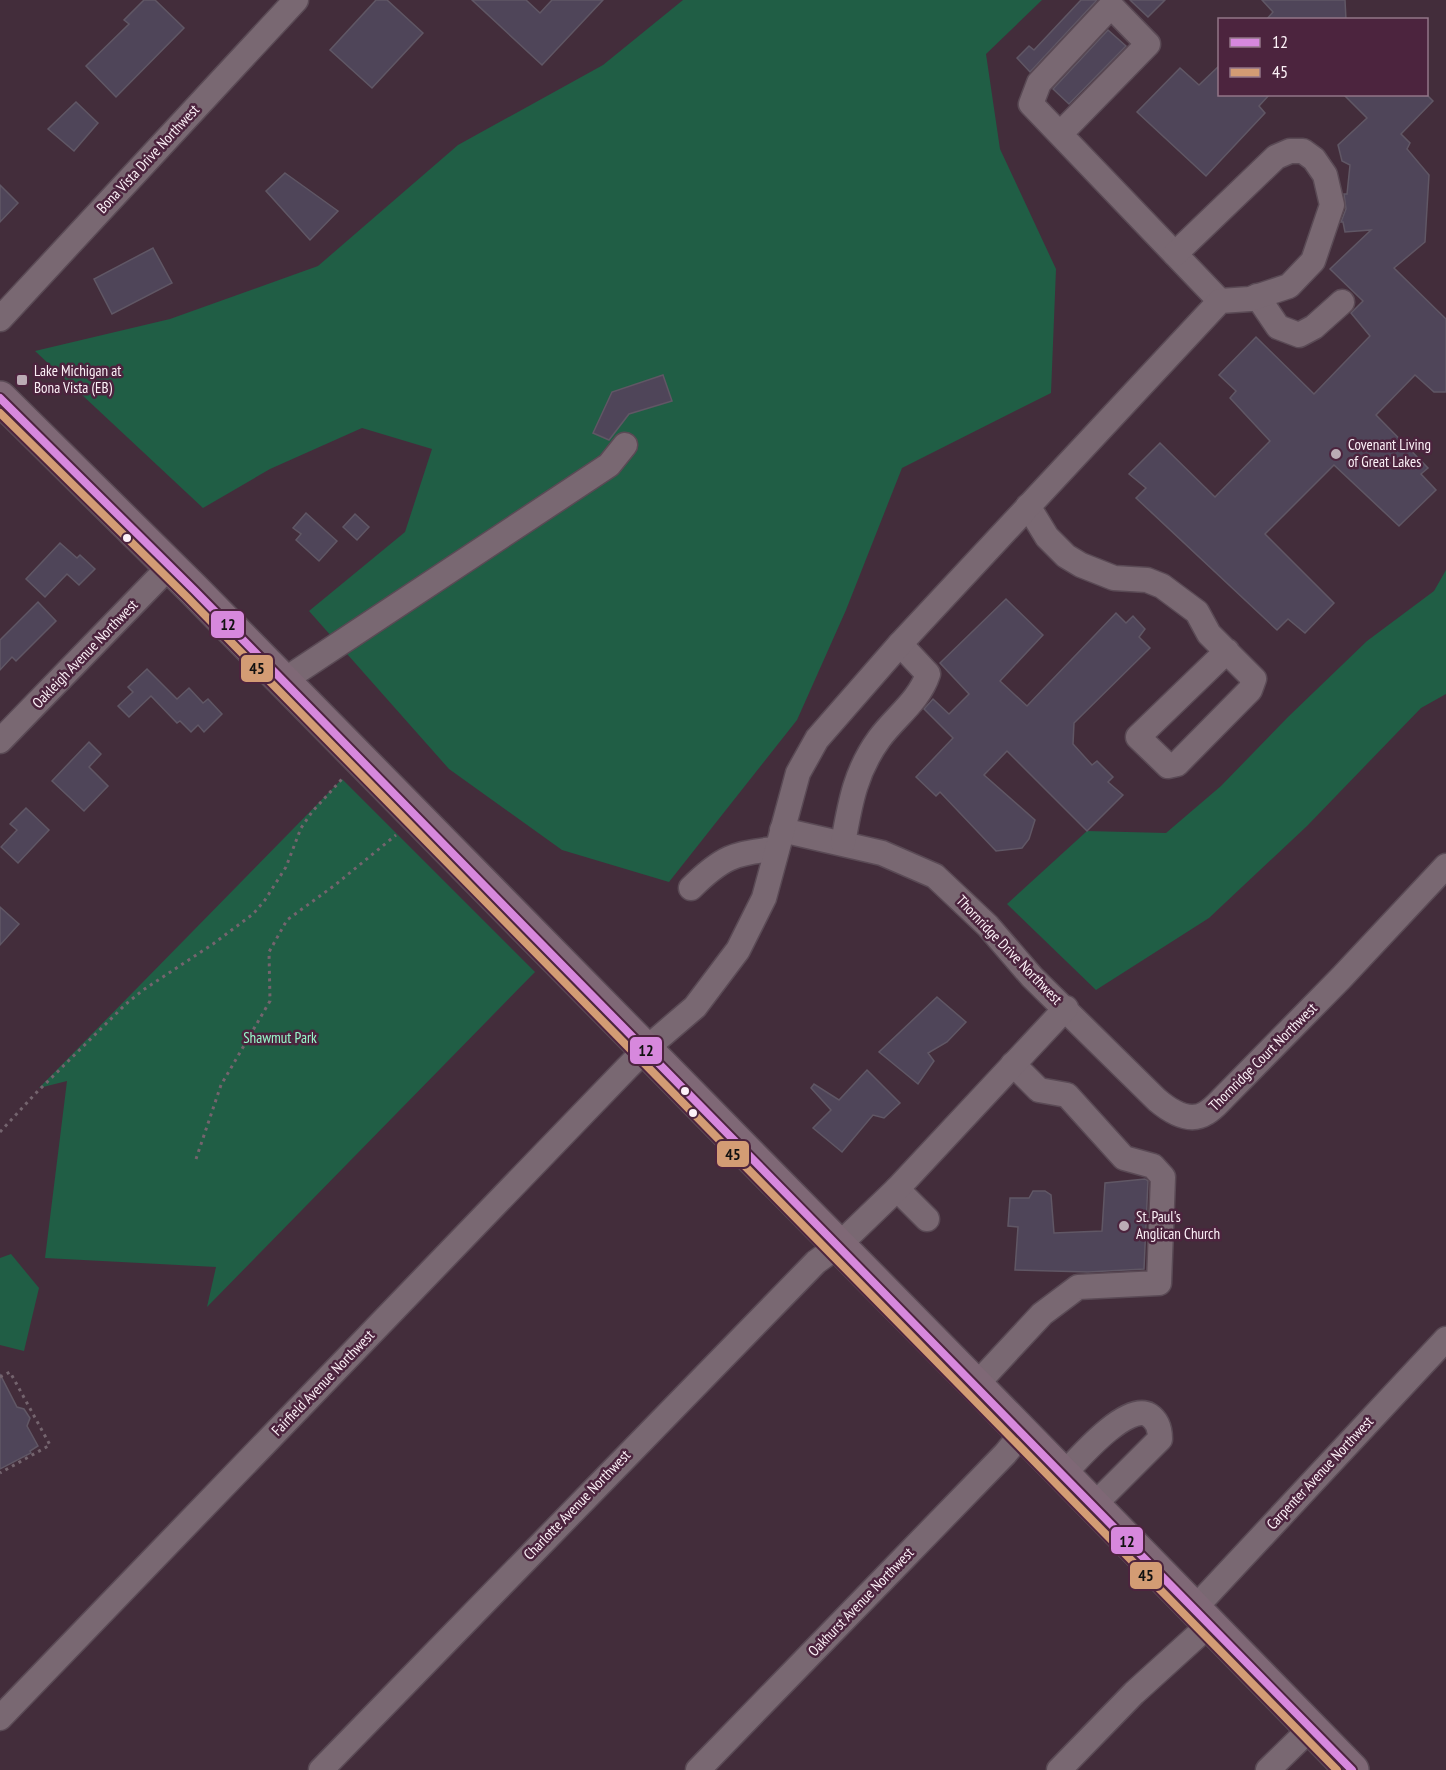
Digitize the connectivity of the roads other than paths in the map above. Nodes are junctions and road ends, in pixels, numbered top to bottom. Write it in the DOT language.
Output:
graph roads {
  1 [pos="296,0"];
  2 [pos="1060,134"];
  3 [pos="1175,254"];
  4 [pos="1257,296"];
  5 [pos="1220,301"];
  6 [pos="1342,302"];
  7 [pos="0,319"];
  8 [pos="0,398"];
  9 [pos="625,445"];
  10 [pos="1028,506"];
  11 [pos="170,566"];
  12 [pos="900,644"];
  13 [pos="1227,651"];
  14 [pos="283,681"];
  15 [pos="0,741"];
  16 [pos="780,839"];
  17 [pos="843,843"];
  18 [pos="1446,866"];
  19 [pos="691,888"];
  20 [pos="1066,1008"];
  21 [pos="646,1049"];
  22 [pos="1013,1064"];
  23 [pos="897,1189"];
  24 [pos="927,1220"];
  25 [pos="838,1245"];
  26 [pos="1446,1339"];
  27 [pos="976,1385"];
  28 [pos="1023,1432"];
  29 [pos="1064,1474"];
  30 [pos="1094,1505"];
  31 [pos="1202,1616"];
  32 [pos="0,1718"];
  33 [pos="1311,1728"];
  34 [pos="321,1770"];
  35 [pos="698,1770"];
  36 [pos="1059,1770"];
  37 [pos="1268,1770"];
  38 [pos="1352,1770"];
  1 -- 7 [label="street, Bona Vista Drive Northwest"];
  2 -- 2 [label="street"];
  2 -- 3 [label="street"];
  3 -- 4 [label="street"];
  3 -- 5 [label="street"];
  4 -- 5 [label="street"];
  4 -- 6 [label="street"];
  5 -- 10 [label="street, Fairfield Avenue Northwest"];
  8 -- 11 [label="highway"];
  9 -- 14 [label="street"];
  10 -- 12 [label="street, Fairfield Avenue Northwest"];
  10 -- 13 [label="street"];
  11 -- 14 [label="highway"];
  11 -- 15 [label="street, Oakleigh Avenue Northwest"];
  12 -- 16 [label="street, Fairfield Avenue Northwest"];
  12 -- 17 [label="street"];
  13 -- 13 [label="street"];
  14 -- 21 [label="highway"];
  16 -- 17 [label="street, Thornridge Drive Northwest"];
  16 -- 19 [label="street, Thornridge Drive Northwest"];
  16 -- 21 [label="street, Fairfield Avenue Northwest"];
  17 -- 20 [label="street, Thornridge Drive Northwest"];
  18 -- 20 [label="street, Thornridge Court Northwest"];
  20 -- 22 [label="street, Thornridge Drive Northwest"];
  21 -- 25 [label="highway"];
  21 -- 32 [label="street, Fairfield Avenue Northwest"];
  22 -- 23 [label="street, Thornridge Drive Northwest"];
  22 -- 27 [label="street"];
  23 -- 24 [label="street"];
  23 -- 25 [label="street, Thornridge Drive Northwest"];
  25 -- 27 [label="highway"];
  25 -- 34 [label="street, Charlotte Avenue Northwest"];
  26 -- 31 [label="street, Carpenter Avenue Northwest"];
  27 -- 28 [label="highway"];
  28 -- 29 [label="highway"];
  28 -- 35 [label="street, Oakhurst Avenue Northwest"];
  29 -- 30 [label="highway"];
  29 -- 30 [label="street"];
  30 -- 31 [label="highway"];
  31 -- 33 [label="highway"];
  31 -- 36 [label="street, Carpenter Avenue Northwest"];
  33 -- 37 [label="street"];
  33 -- 38 [label="highway"];
}
